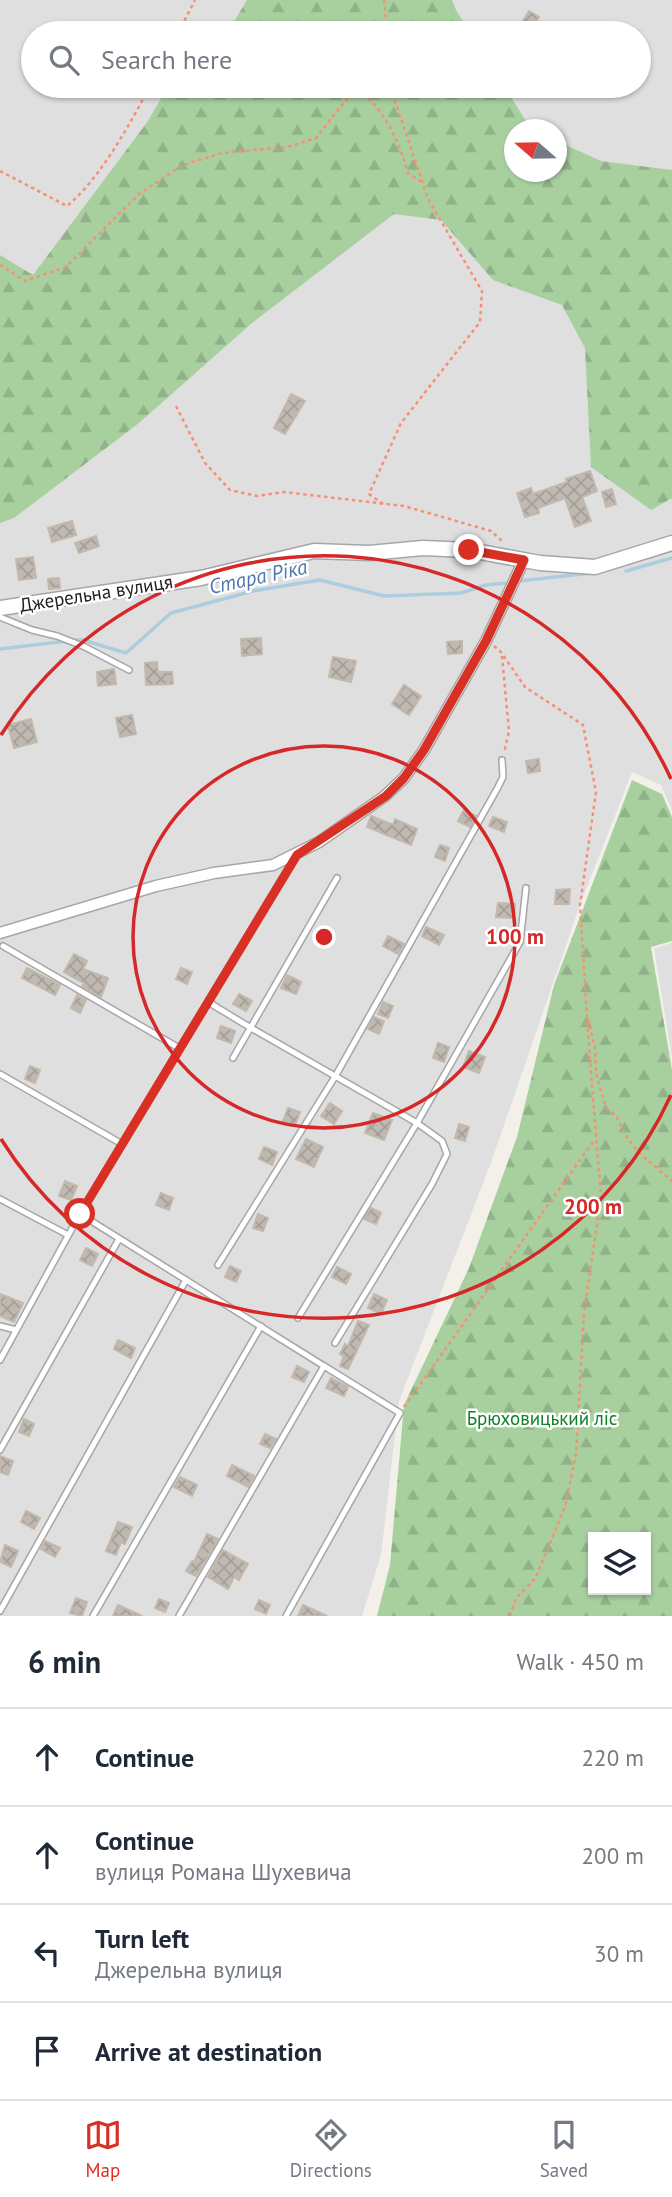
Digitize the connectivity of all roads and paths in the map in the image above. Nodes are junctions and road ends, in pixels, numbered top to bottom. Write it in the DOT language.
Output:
graph roads {
  1 [pos="195,0"];
  2 [pos="384,0"];
  3 [pos="184,21"];
  4 [pos="386,21"];
  5 [pos="144,98"];
  6 [pos="348,98"];
  7 [pos="369,98"];
  8 [pos="394,98"];
  9 [pos="0,171"];
  10 [pos="422,182"];
  11 [pos="0,265"];
  12 [pos="176,406"];
  13 [pos="383,504"];
  14 [pos="672,543"];
  15 [pos="508,546"];
  16 [pos="521,566"];
  17 [pos="0,608"];
  18 [pos="0,617"];
  19 [pos="486,641"];
  20 [pos="501,652"];
  21 [pos="129,670"];
  22 [pos="502,760"];
  23 [pos="297,855"];
  24 [pos="337,878"];
  25 [pos="526,888"];
  26 [pos="0,933"];
  27 [pos="3,946"];
  28 [pos="209,999"];
  29 [pos="586,1010"];
  30 [pos="251,1028"];
  31 [pos="179,1048"];
  32 [pos="233,1058"];
  33 [pos="0,1074"];
  34 [pos="336,1075"];
  35 [pos="417,1123"];
  36 [pos="596,1137"];
  37 [pos="122,1144"];
  38 [pos="672,1181"];
  39 [pos="0,1199"];
  40 [pos="80,1214"];
  41 [pos="68,1235"];
  42 [pos="119,1239"];
  43 [pos="218,1265"];
  44 [pos="186,1280"];
  45 [pos="298,1318"];
  46 [pos="0,1326"];
  47 [pos="261,1326"];
  48 [pos="16,1330"];
  49 [pos="335,1343"];
  50 [pos="0,1360"];
  51 [pos="324,1366"];
  52 [pos="400,1413"];
  53 [pos="0,1450"];
  54 [pos="0,1611"];
  55 [pos="93,1616"];
  56 [pos="180,1616"];
  57 [pos="286,1616"];
  58 [pos="510,1616"];
  1 -- 3 [label="path"];
  2 -- 4 [label="path"];
  5 -- 9 [label="path"];
  6 -- 11 [label="path"];
  7 -- 10 [label="path"];
  8 -- 10 [label="path"];
  10 -- 13 [label="path"];
  12 -- 13 [label="path"];
  13 -- 15 [label="path"];
  14 -- 16 [label="street, Джерельна вулиця"];
  16 -- 17 [label="street, Джерельна вулиця"];
  16 -- 19 [label="street"];
  18 -- 21 [label="lane"];
  19 -- 20 [label="path"];
  19 -- 23 [label="street"];
  20 -- 22 [label="path"];
  20 -- 29 [label="path"];
  22 -- 34 [label="lane"];
  23 -- 26 [label="street"];
  23 -- 28 [label="lane"];
  24 -- 30 [label="lane"];
  25 -- 35 [label="lane"];
  27 -- 31 [label="lane"];
  28 -- 30 [label="lane"];
  28 -- 31 [label="lane"];
  29 -- 36 [label="path"];
  29 -- 38 [label="path"];
  30 -- 32 [label="lane"];
  30 -- 34 [label="lane"];
  31 -- 37 [label="lane"];
  33 -- 37 [label="lane"];
  34 -- 35 [label="lane"];
  34 -- 43 [label="lane"];
  35 -- 45 [label="lane"];
  35 -- 49 [label="lane"];
  36 -- 52 [label="path"];
  36 -- 58 [label="path"];
  37 -- 40 [label="lane"];
  39 -- 41 [label="lane"];
  40 -- 41 [label="lane"];
  40 -- 42 [label="lane"];
  41 -- 48 [label="lane"];
  42 -- 44 [label="lane"];
  42 -- 53 [label="lane"];
  44 -- 47 [label="lane"];
  44 -- 54 [label="lane"];
  46 -- 48 [label="lane"];
  47 -- 51 [label="lane"];
  47 -- 55 [label="lane"];
  48 -- 50 [label="lane"];
  51 -- 52 [label="lane"];
  51 -- 56 [label="lane"];
  52 -- 57 [label="lane"];
}
